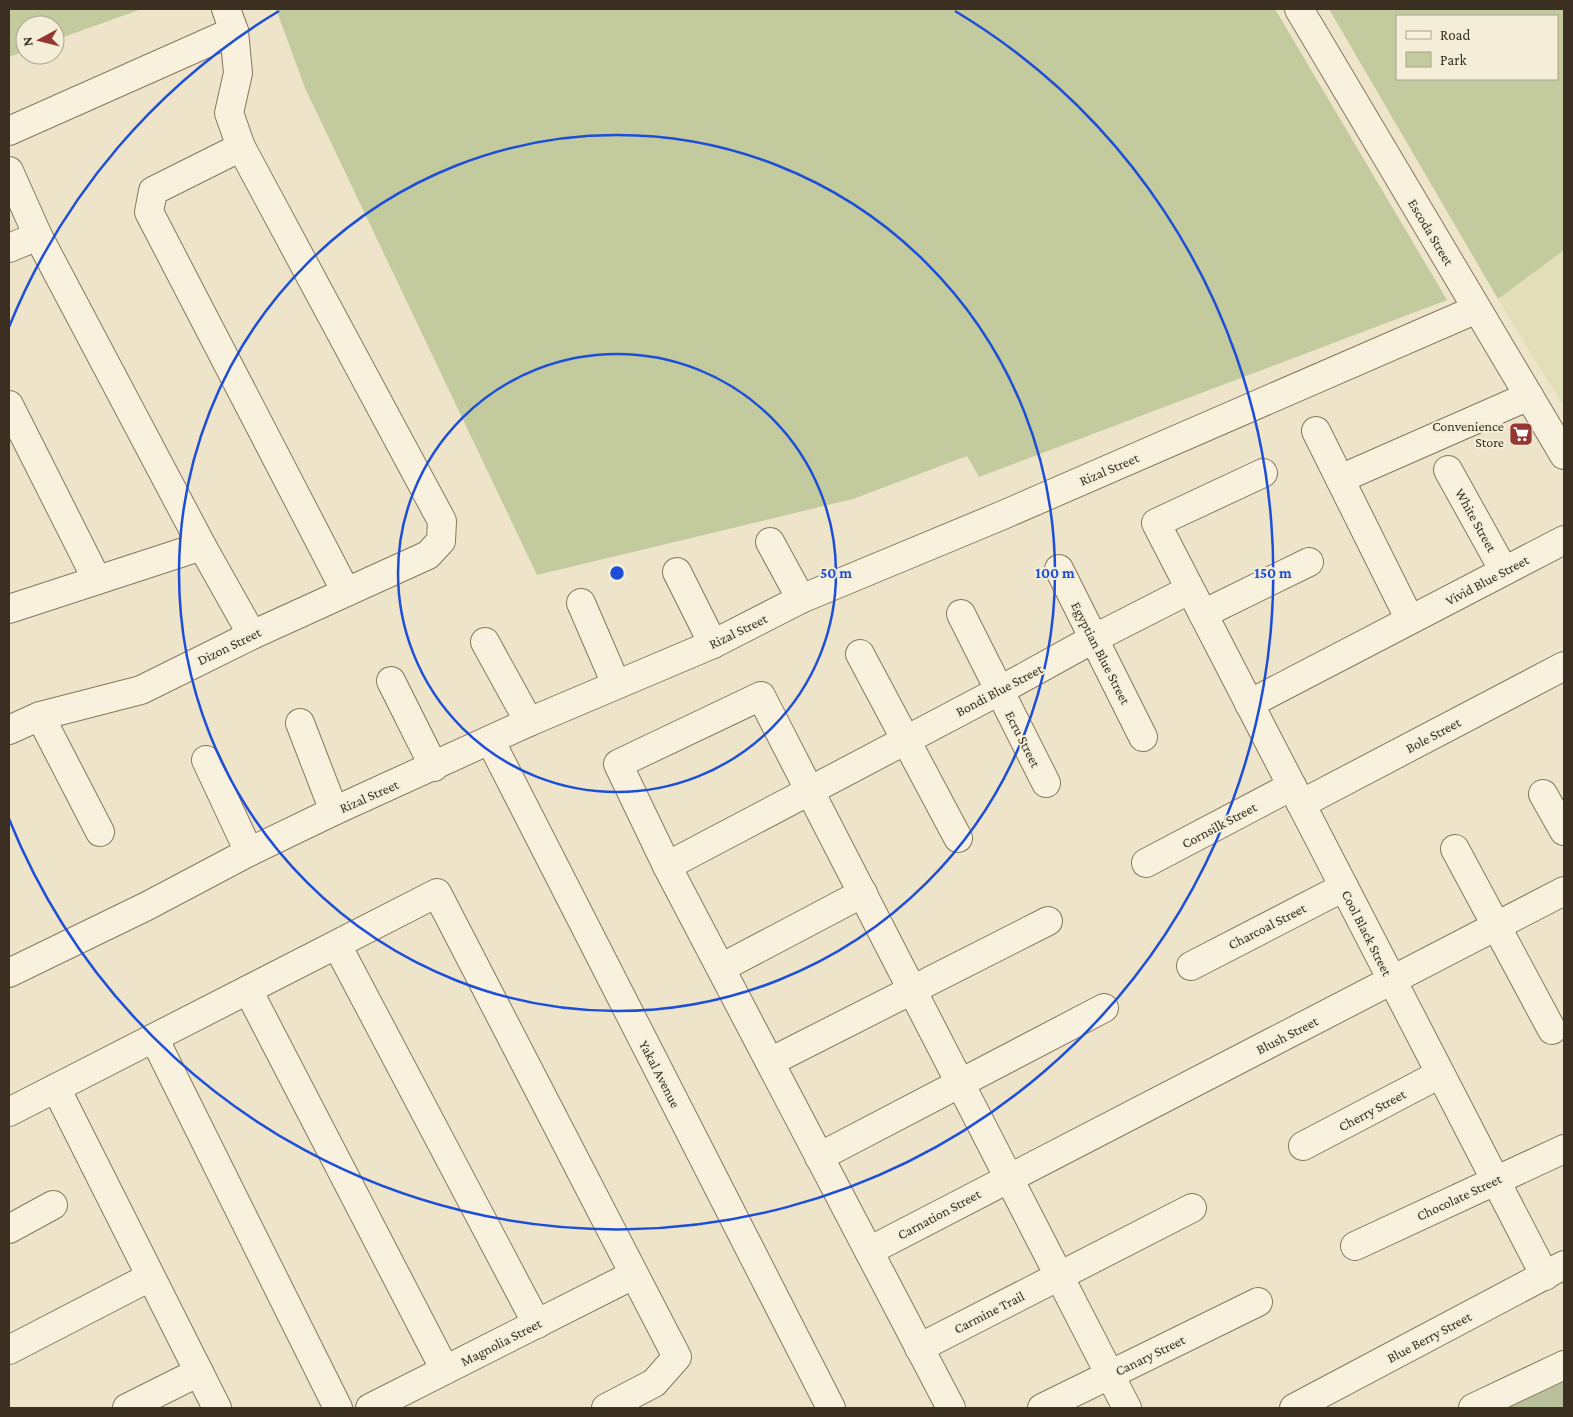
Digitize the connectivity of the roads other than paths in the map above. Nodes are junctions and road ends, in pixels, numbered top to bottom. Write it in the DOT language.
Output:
graph roads {
  1 [pos="1299,9"];
  2 [pos="230,20"];
  3 [pos="9,131"];
  4 [pos="241,147"];
  5 [pos="9,171"];
  6 [pos="38,236"];
  7 [pos="9,248"];
  8 [pos="1477,309"];
  9 [pos="1529,396"];
  10 [pos="9,405"];
  11 [pos="1316,431"];
  12 [pos="1564,454"];
  13 [pos="1448,470"];
  14 [pos="1263,473"];
  15 [pos="1340,479"];
  16 [pos="1564,540"];
  17 [pos="770,542"];
  18 [pos="202,546"];
  19 [pos="1309,562"];
  20 [pos="1059,569"];
  21 [pos="1504,571"];
  22 [pos="677,572"];
  23 [pos="97,580"];
  24 [pos="1189,590"];
  25 [pos="346,592"];
  26 [pos="801,600"];
  27 [pos="581,603"];
  28 [pos="9,609"];
  29 [pos="962,614"];
  30 [pos="1203,614"];
  31 [pos="1410,620"];
  32 [pos="252,634"];
  33 [pos="1093,639"];
  34 [pos="485,642"];
  35 [pos="713,644"];
  36 [pos="860,654"];
  37 [pos="1564,666"];
  38 [pos="391,681"];
  39 [pos="616,684"];
  40 [pos="999,691"];
  41 [pos="1249,704"];
  42 [pos="40,716"];
  43 [pos="530,722"];
  44 [pos="300,723"];
  45 [pos="9,730"];
  46 [pos="1143,737"];
  47 [pos="490,740"];
  48 [pos="905,740"];
  49 [pos="206,760"];
  50 [pos="434,767"];
  51 [pos="1046,783"];
  52 [pos="810,791"];
  53 [pos="1543,794"];
  54 [pos="1296,795"];
  55 [pos="334,812"];
  56 [pos="1564,830"];
  57 [pos="100,832"];
  58 [pos="958,838"];
  59 [pos="1455,849"];
  60 [pos="249,852"];
  61 [pos="1146,863"];
  62 [pos="667,866"];
  63 [pos="1344,887"];
  64 [pos="1564,891"];
  65 [pos="862,893"];
  66 [pos="1048,921"];
  67 [pos="1497,926"];
  68 [pos="337,945"];
  69 [pos="1191,966"];
  70 [pos="721,968"];
  71 [pos="9,973"];
  72 [pos="1392,980"];
  73 [pos="912,989"];
  74 [pos="248,990"];
  75 [pos="1104,1008"];
  76 [pos="1552,1030"];
  77 [pos="154,1038"];
  78 [pos="770,1062"];
  79 [pos="1440,1074"];
  80 [pos="960,1083"];
  81 [pos="56,1088"];
  82 [pos="9,1112"];
  83 [pos="1303,1146"];
  84 [pos="1564,1149"];
  85 [pos="819,1157"];
  86 [pos="1009,1178"];
  87 [pos="1496,1181"];
  88 [pos="53,1205"];
  89 [pos="1192,1208"];
  90 [pos="9,1228"];
  91 [pos="1355,1246"];
  92 [pos="868,1251"];
  93 [pos="1554,1270"];
  94 [pos="634,1275"];
  95 [pos="1059,1276"];
  96 [pos="150,1277"];
  97 [pos="1258,1302"];
  98 [pos="537,1324"];
  99 [pos="920,1348"];
  100 [pos="9,1350"];
  101 [pos="1564,1365"];
  102 [pos="445,1370"];
  103 [pos="199,1372"];
  104 [pos="1110,1375"];
  105 [pos="127,1408"];
  106 [pos="217,1408"];
  107 [pos="338,1408"];
  108 [pos="370,1408"];
  109 [pos="606,1408"];
  110 [pos="829,1408"];
  111 [pos="951,1408"];
  112 [pos="1042,1408"];
  113 [pos="1127,1408"];
  114 [pos="1294,1408"];
  115 [pos="1473,1408"];
  1 -- 8 [label="street, Escoda Street"];
  2 -- 3 [label="street"];
  2 -- 4 [label="street"];
  4 -- 25 [label="street"];
  4 -- 25 [label="street, Dizon Street"];
  5 -- 6 [label="street"];
  6 -- 7 [label="street"];
  6 -- 18 [label="street"];
  8 -- 9 [label="street, Escoda Street"];
  8 -- 26 [label="street, Rizal Street"];
  9 -- 12 [label="street, Escoda Street"];
  9 -- 15 [label="street"];
  10 -- 23 [label="street"];
  11 -- 15 [label="street"];
  13 -- 21 [label="street, White Street"];
  14 -- 24 [label="street, Cool Black Street"];
  15 -- 31 [label="street"];
  16 -- 21 [label="street, Vivid Blue Street"];
  17 -- 26 [label="street"];
  18 -- 23 [label="street"];
  18 -- 32 [label="street"];
  19 -- 30 [label="street"];
  20 -- 33 [label="street, Egyptian Blue Street"];
  21 -- 31 [label="street, Vivid Blue Street"];
  22 -- 35 [label="street"];
  23 -- 28 [label="street"];
  24 -- 30 [label="street, Cool Black Street"];
  24 -- 33 [label="street, Bondi Blue Street"];
  25 -- 32 [label="street, Dizon Street"];
  26 -- 35 [label="street, Rizal Street"];
  27 -- 39 [label="street"];
  29 -- 40 [label="street, Ecru Street"];
  30 -- 41 [label="street, Cool Black Street"];
  31 -- 41 [label="street, Vivid Blue Street"];
  32 -- 42 [label="street, Dizon Street"];
  33 -- 40 [label="street, Bondi Blue Street"];
  33 -- 46 [label="street, Egyptian Blue Street"];
  34 -- 43 [label="street"];
  35 -- 39 [label="street, Rizal Street"];
  36 -- 48 [label="street"];
  37 -- 54 [label="street, Bole Street"];
  38 -- 50 [label="street"];
  39 -- 43 [label="street, Rizal Street"];
  40 -- 48 [label="street, Bondi Blue Street"];
  40 -- 51 [label="street, Ecru Street"];
  41 -- 54 [label="street, Cool Black Street"];
  42 -- 45 [label="street, Dizon Street"];
  42 -- 57 [label="street"];
  43 -- 47 [label="street, Rizal Street"];
  44 -- 55 [label="street"];
  47 -- 50 [label="street, Rizal Street"];
  47 -- 110 [label="street, Yakal Avenue"];
  48 -- 52 [label="street, Bondi Blue Street"];
  48 -- 58 [label="street"];
  49 -- 60 [label="street"];
  50 -- 55 [label="street, Rizal Street"];
  52 -- 62 [label="street, Bondi Blue Street"];
  52 -- 62 [label="street"];
  52 -- 65 [label="street"];
  53 -- 56 [label="street"];
  54 -- 61 [label="street, Cornsilk Street"];
  54 -- 63 [label="street, Cool Black Street"];
  55 -- 60 [label="street, Rizal Street"];
  59 -- 67 [label="street"];
  60 -- 71 [label="street, Rizal Street"];
  62 -- 70 [label="street"];
  63 -- 69 [label="street, Charcoal Street"];
  63 -- 72 [label="street, Cool Black Street"];
  64 -- 67 [label="street, Blush Street"];
  65 -- 70 [label="street"];
  65 -- 73 [label="street"];
  66 -- 73 [label="street"];
  67 -- 72 [label="street, Blush Street"];
  67 -- 76 [label="street"];
  68 -- 74 [label="street"];
  68 -- 94 [label="street"];
  68 -- 98 [label="street"];
  70 -- 78 [label="street"];
  72 -- 79 [label="street, Cool Black Street"];
  72 -- 86 [label="street, Blush Street"];
  73 -- 78 [label="street"];
  73 -- 80 [label="street"];
  74 -- 77 [label="street"];
  74 -- 102 [label="street"];
  75 -- 80 [label="street"];
  77 -- 81 [label="street"];
  77 -- 107 [label="street"];
  78 -- 85 [label="street"];
  79 -- 83 [label="street, Cherry Street"];
  79 -- 87 [label="street, Cool Black Street"];
  80 -- 85 [label="street"];
  80 -- 86 [label="street"];
  81 -- 82 [label="street"];
  81 -- 96 [label="street"];
  84 -- 87 [label="street, Chocolate Street"];
  85 -- 92 [label="street"];
  86 -- 92 [label="street, Carnation Street"];
  86 -- 95 [label="street"];
  87 -- 91 [label="street, Chocolate Street"];
  87 -- 93 [label="street, Cool Black Street"];
  88 -- 90 [label="street"];
  89 -- 95 [label="street, Carmine Trail"];
  92 -- 99 [label="street"];
  93 -- 114 [label="street, Blue Berry Street"];
  94 -- 98 [label="street, Magnolia Street"];
  94 -- 109 [label="street"];
  95 -- 99 [label="street, Carmine Trail"];
  95 -- 104 [label="street"];
  96 -- 100 [label="street"];
  96 -- 103 [label="street"];
  97 -- 104 [label="street, Canary Street"];
  98 -- 102 [label="street, Magnolia Street"];
  99 -- 111 [label="street"];
  101 -- 115 [label="street"];
  102 -- 108 [label="street, Magnolia Street"];
  103 -- 105 [label="street"];
  103 -- 106 [label="street"];
  104 -- 112 [label="street, Canary Street"];
  104 -- 113 [label="street"];
}
